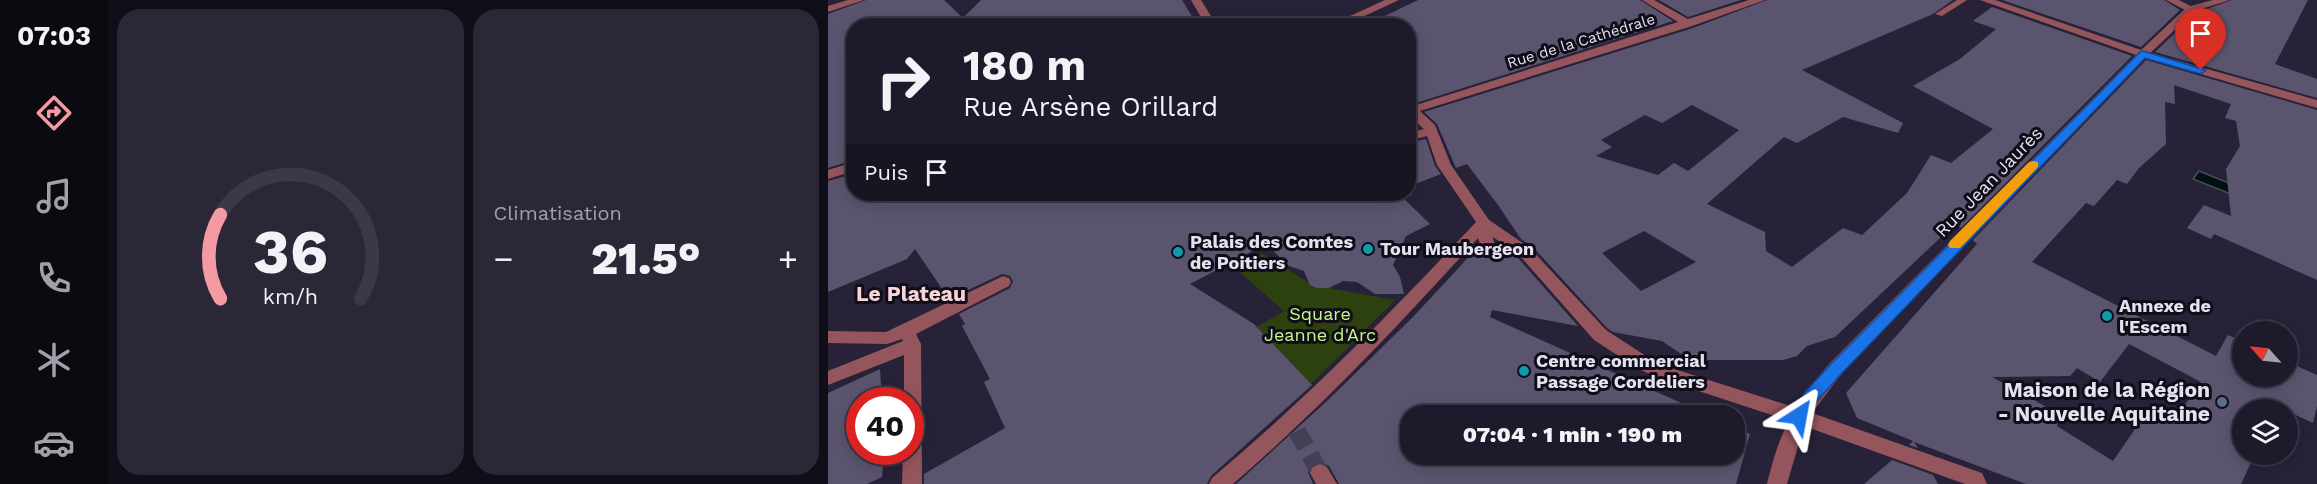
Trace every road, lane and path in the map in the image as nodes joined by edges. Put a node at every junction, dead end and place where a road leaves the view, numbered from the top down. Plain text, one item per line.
1 (859, 0) edge
2 (1196, 0) edge
3 (1394, 0) edge
4 (1647, 0) edge
5 (1760, 0) edge
6 (1964, 0) edge
7 (1985, 0) edge
8 (2171, 0) edge
9 (2225, 0) edge
10 (828, 9) edge
11 (2191, 9) junction
12 (1939, 14) dead end
13 (1207, 18) edge
14 (1352, 18) edge
15 (1688, 24) junction
16 (2143, 54) junction
17 (2317, 104) edge
18 (1416, 107) edge
19 (1416, 114) edge
20 (1431, 130) junction
21 (1416, 135) edge
22 (846, 169) edge
23 (828, 175) edge
24 (1484, 223) junction
25 (1487, 247) dead end
26 (1003, 282) dead end
27 (828, 337) edge
28 (909, 338) junction
29 (828, 378) edge
30 (1799, 416) junction
31 (1980, 482) edge
32 (912, 484) edge
33 (1219, 484) edge
34 (1777, 484) edge

1 - 10 street
2 - 13 street
3 - 14 street
4 - 15 street
5 - 15 street, Rue de la Cathédrale
6 - 12 lane
7 - 16 street
8 - 11 street
9 - 11 street, Rue Jean Jaurès
11 - 16 street, Rue Jean Jaurès
15 - 18 street, Rue de la Cathédrale
16 - 17 street
16 - 30 street, Rue Jean Jaurès
19 - 20 street
20 - 21 street
20 - 24 street
22 - 23 street
24 - 25 street
24 - 30 street
24 - 33 street
26 - 28 street
27 - 28 street
28 - 29 street
28 - 32 street
30 - 31 street
30 - 34 street, Rue Jean Jaurès

